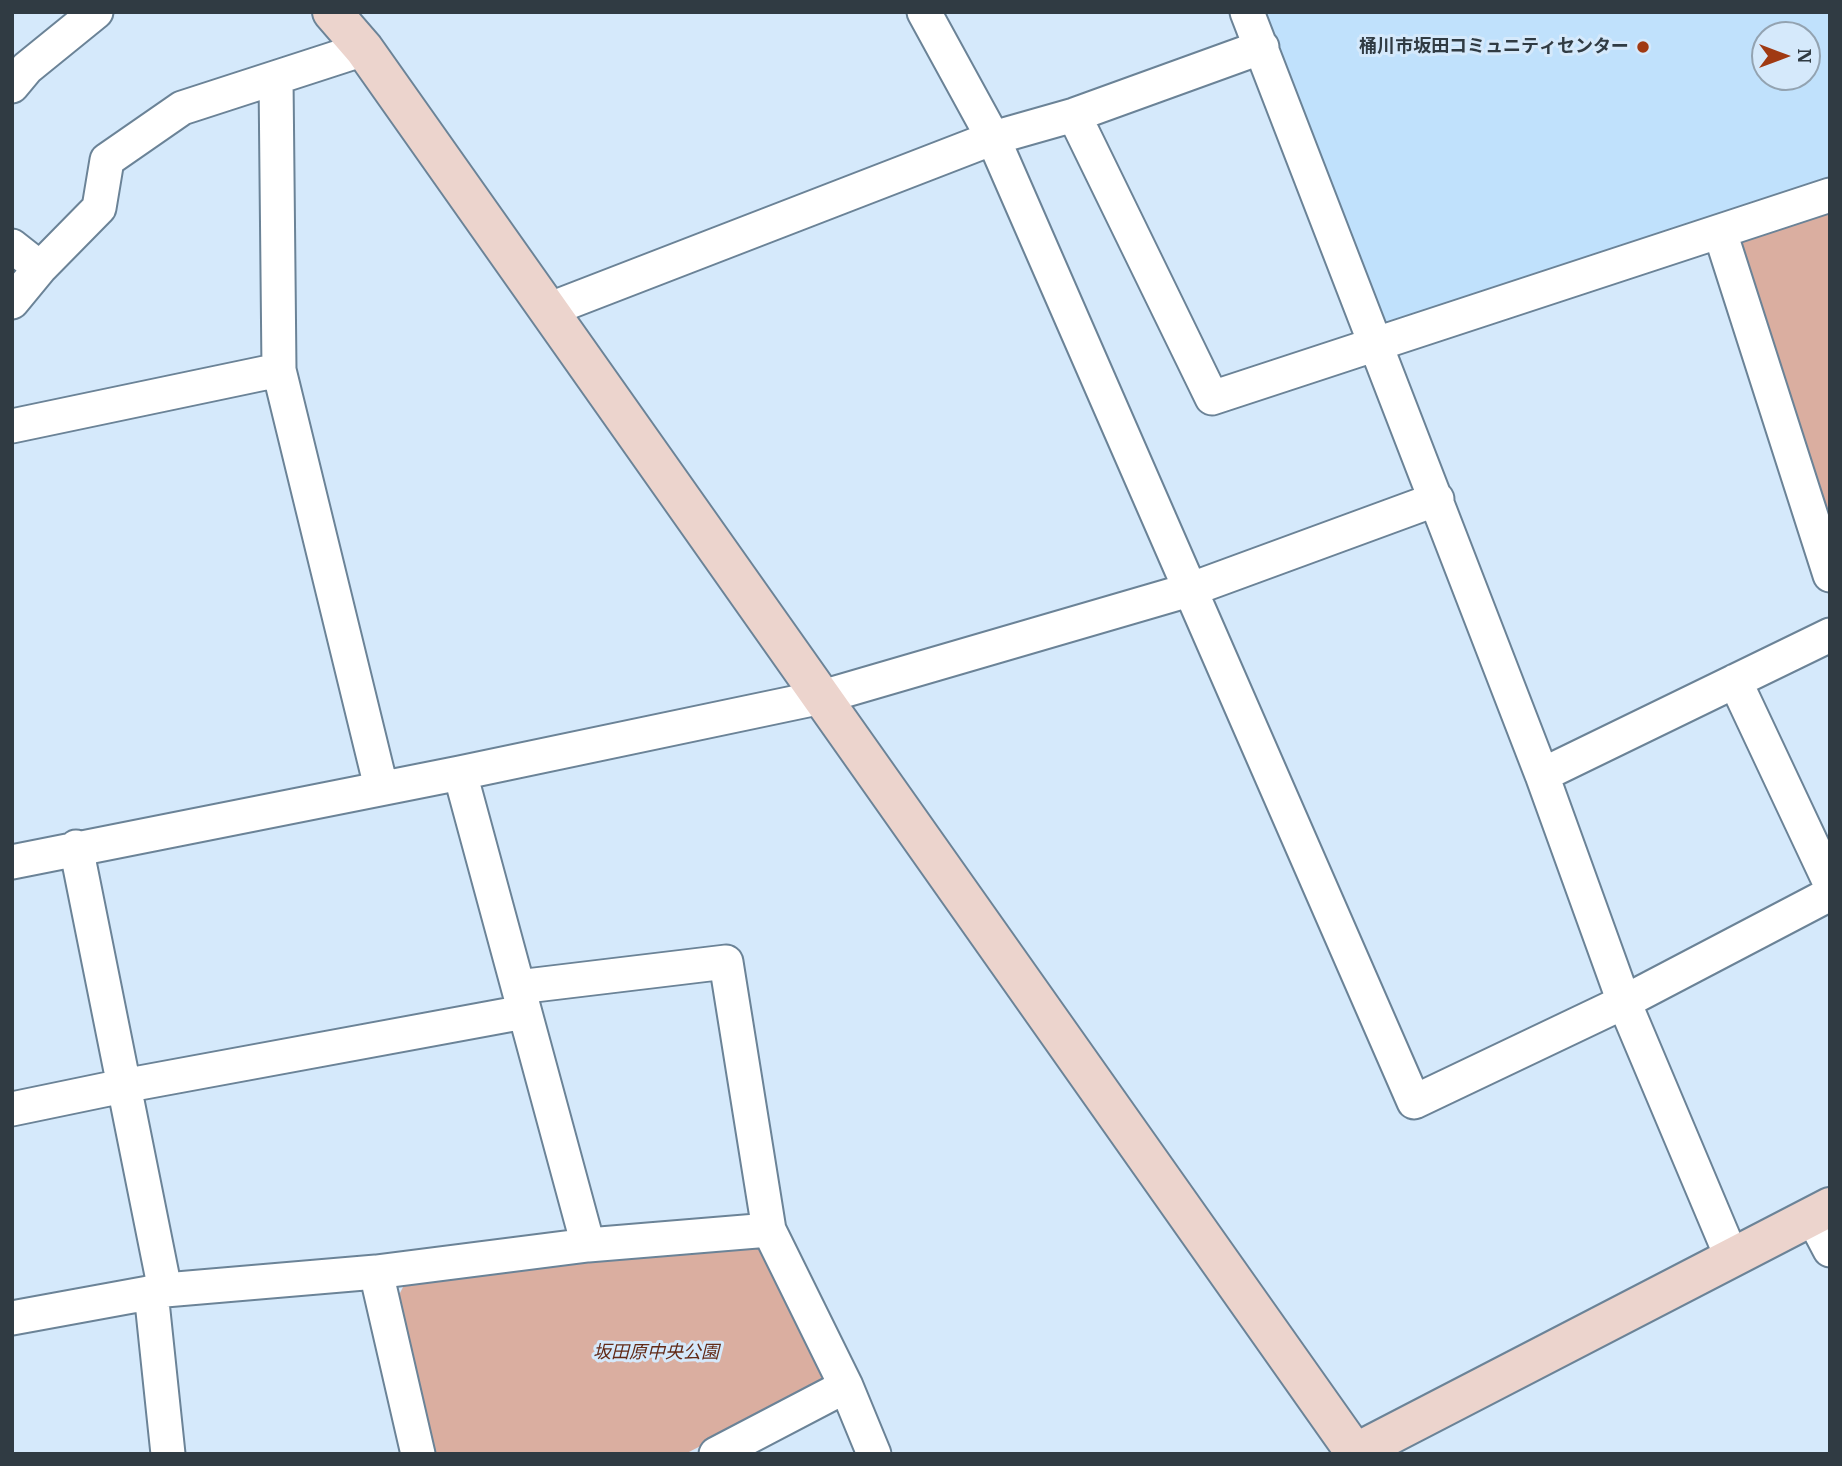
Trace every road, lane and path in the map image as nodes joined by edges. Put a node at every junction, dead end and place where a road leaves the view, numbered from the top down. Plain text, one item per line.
1 (96, 12) edge
2 (332, 12) edge
3 (924, 12) edge
4 (1247, 12) edge
5 (1262, 47) junction
6 (363, 49) junction
7 (276, 78) junction
8 (12, 86) edge
9 (1074, 115) junction
10 (993, 138) junction
11 (1830, 195) edge
12 (1720, 232) junction
13 (12, 246) edge
14 (40, 268) junction
15 (12, 302) edge
16 (548, 310) junction
17 (1375, 345) junction
18 (279, 370) junction
19 (12, 426) edge
20 (1437, 499) junction
21 (1830, 575) edge
22 (1189, 590) junction
23 (1828, 641) edge
24 (1735, 681) junction
25 (822, 697) junction
26 (460, 773) junction
27 (1542, 775) junction
28 (381, 788) junction
29 (76, 847) junction
30 (12, 862) edge
31 (1830, 883) edge
32 (1830, 894) edge
33 (521, 1000) junction
34 (1624, 1002) junction
35 (123, 1086) junction
36 (12, 1109) edge
37 (1821, 1212) edge
38 (769, 1230) junction
39 (588, 1245) junction
40 (1830, 1250) edge
41 (1732, 1258) junction
42 (376, 1272) junction
43 (158, 1291) junction
44 (12, 1318) edge
45 (846, 1386) junction
46 (1355, 1453) edge
47 (169, 1454) edge
48 (418, 1454) edge
49 (716, 1454) edge
50 (874, 1454) edge

1 - 8 street
2 - 6 street
3 - 10 street
4 - 5 street
5 - 9 street
5 - 17 street
6 - 7 street
6 - 16 street
7 - 14 street
7 - 18 street
9 - 10 street
9 - 17 street
10 - 16 street
10 - 22 street
11 - 12 street
12 - 17 street
12 - 21 street
13 - 14 street
14 - 15 street
16 - 25 street
17 - 20 street
18 - 19 street
18 - 28 street
20 - 22 street
20 - 27 street
22 - 25 street
22 - 34 street
23 - 24 street
24 - 27 street
24 - 31 street
25 - 26 street
25 - 46 street
26 - 28 street
26 - 33 street
27 - 34 street
28 - 29 street
29 - 30 street
29 - 35 street
32 - 34 street
33 - 35 street
33 - 38 street
33 - 39 street
34 - 41 street
35 - 36 street
35 - 43 street
37 - 40 street
37 - 41 street
38 - 39 street
38 - 45 street
39 - 42 street
41 - 46 street
42 - 43 street
42 - 48 street
43 - 44 street
43 - 47 street
45 - 49 street
45 - 50 street

